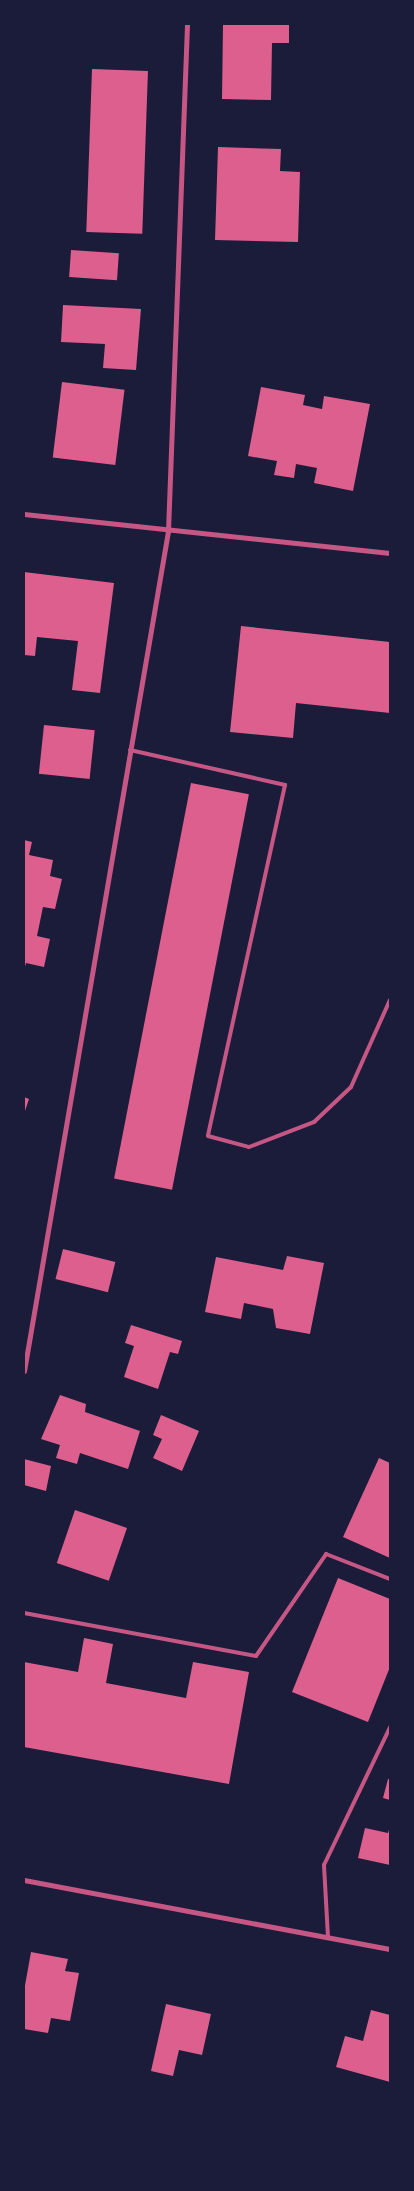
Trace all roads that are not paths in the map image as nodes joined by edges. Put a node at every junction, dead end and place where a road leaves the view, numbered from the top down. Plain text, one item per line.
1 (187, 24) edge
2 (24, 514) edge
3 (168, 531) junction
4 (390, 553) edge
5 (130, 750) junction
6 (390, 1000) edge
7 (24, 1371) edge
8 (390, 1579) edge
9 (24, 1613) edge
10 (390, 1727) edge
11 (24, 1880) edge
12 (328, 1937) junction
13 (390, 1948) edge

1 - 3 street
2 - 3 street
3 - 4 street
3 - 5 street
5 - 6 lane
5 - 7 street
8 - 9 lane
10 - 12 lane
11 - 12 street
12 - 13 street

